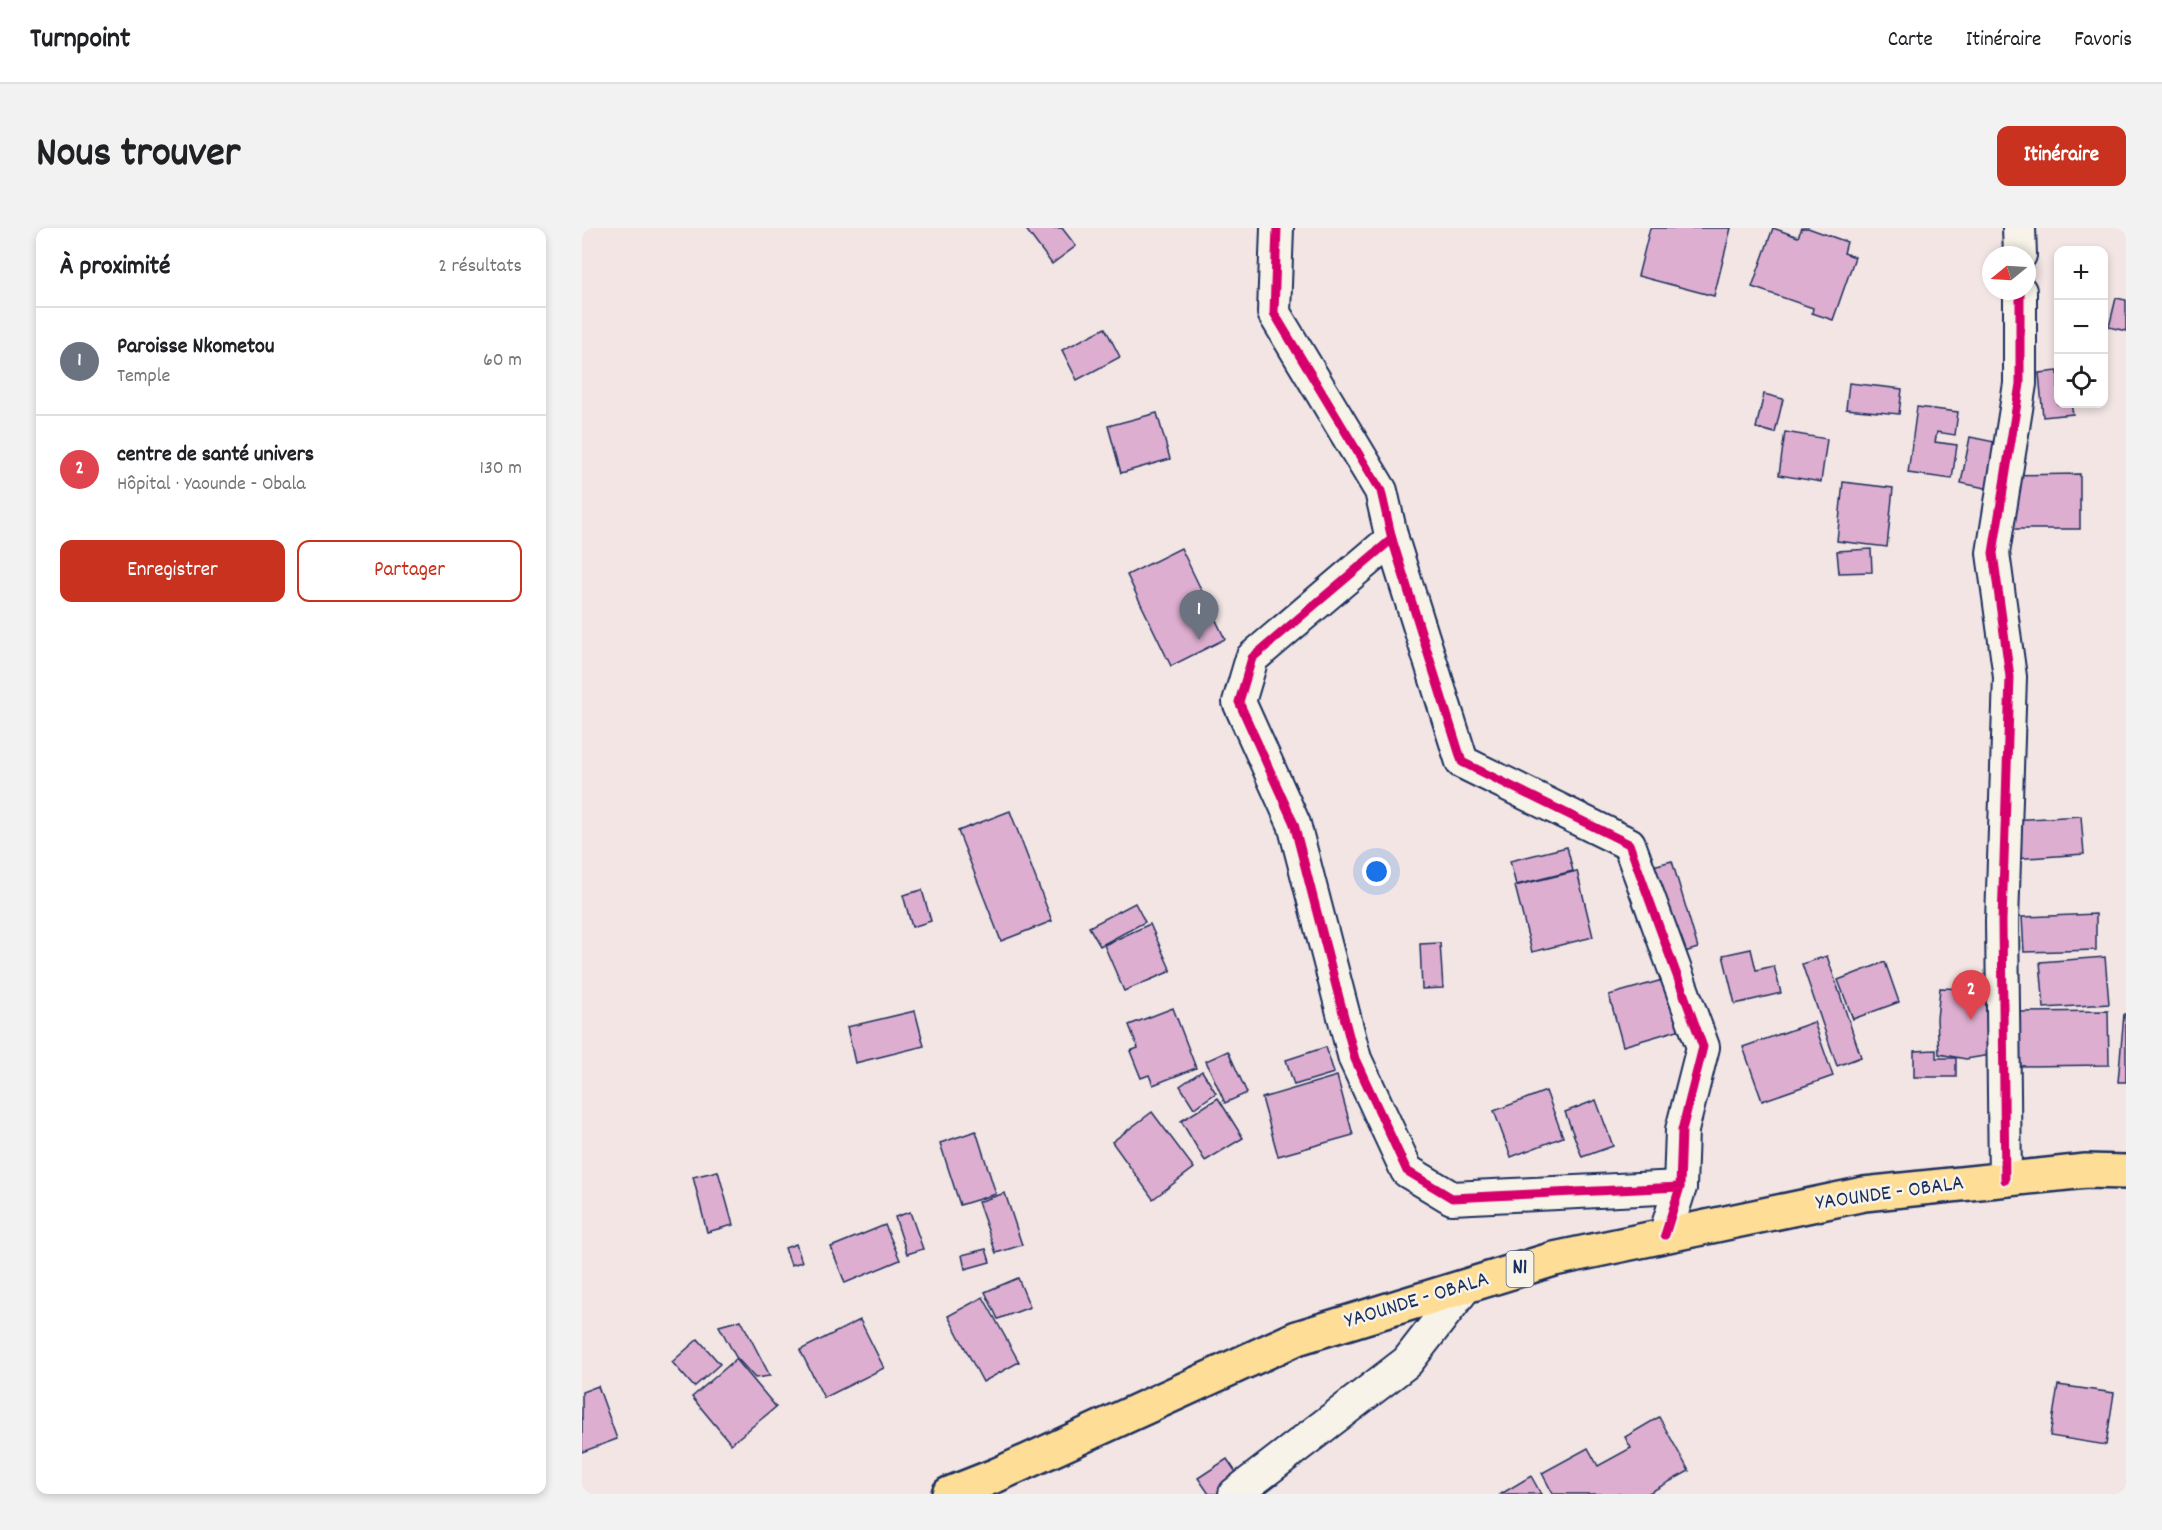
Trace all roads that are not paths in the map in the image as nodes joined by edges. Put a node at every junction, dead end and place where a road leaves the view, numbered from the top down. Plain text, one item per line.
1 (1277, 228) edge
2 (2019, 228) edge
3 (2020, 246) edge
4 (2020, 300) edge
5 (1392, 539) junction
6 (2126, 1172) edge
7 (2005, 1180) junction
8 (1680, 1187) junction
9 (1665, 1236) junction
10 (1466, 1286) junction
11 (949, 1494) edge
12 (1235, 1494) edge

1 - 5 street
2 - 3 street
4 - 7 street
5 - 8 street
5 - 8 street
6 - 7 highway, YAOUNDE - OBALA / N1
7 - 9 highway, YAOUNDE - OBALA / N1
8 - 9 street
9 - 10 highway, YAOUNDE - OBALA / N1
10 - 11 highway, YAOUNDE - OBALA / N1
10 - 12 street

